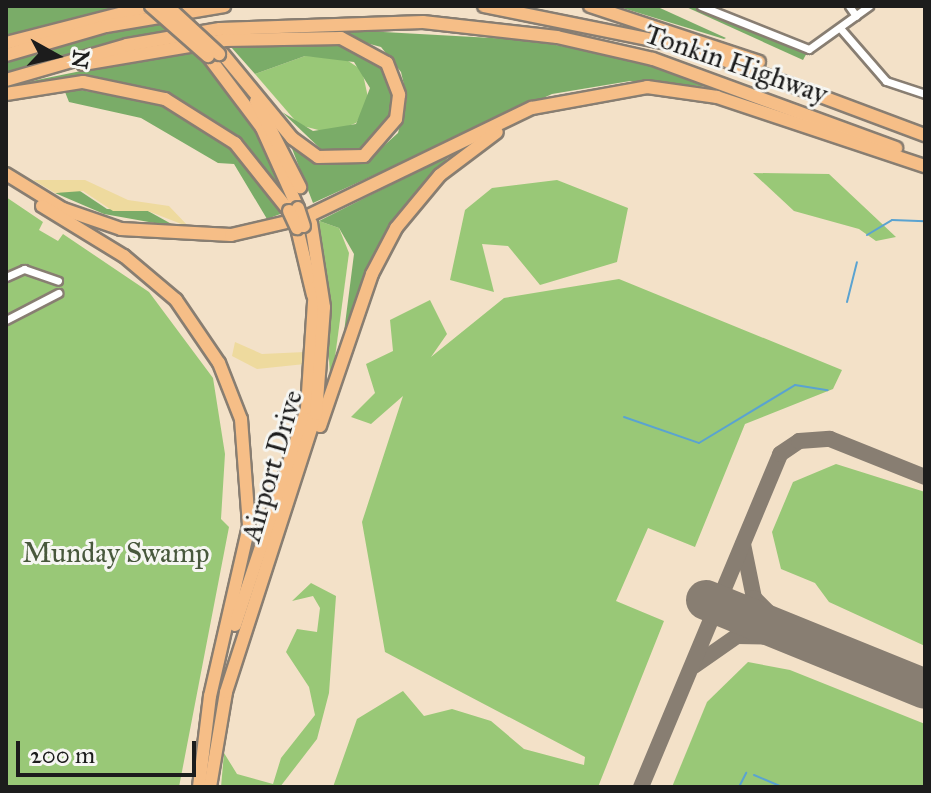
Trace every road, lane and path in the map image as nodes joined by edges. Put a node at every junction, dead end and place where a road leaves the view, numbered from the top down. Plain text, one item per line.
1 (150, 6) edge
2 (167, 6) edge
3 (224, 6) edge
4 (484, 6) edge
5 (527, 6) edge
6 (590, 6) edge
7 (701, 6) edge
8 (849, 6) edge
9 (869, 6) edge
10 (856, 16) junction
11 (840, 28) junction
12 (634, 32) junction
13 (6, 43) edge
14 (216, 54) junction
15 (6, 55) edge
16 (6, 82) edge
17 (812, 89) junction
18 (6, 94) edge
19 (925, 94) edge
20 (571, 95) junction
21 (925, 135) edge
22 (925, 159) edge
23 (925, 166) edge
24 (6, 174) edge
25 (6, 182) edge
26 (298, 208) junction
27 (304, 226) junction
28 (6, 277) edge
29 (58, 281) dead end
30 (58, 293) dead end
31 (6, 320) edge
32 (288, 507) junction
33 (202, 759) junction
34 (199, 787) edge
35 (210, 787) edge

1 - 13 highway
1 - 14 highway, bridge
2 - 14 highway, Airport Drive, bridge
3 - 15 highway
4 - 12 highway, Tonkin Highway
5 - 12 highway
6 - 17 highway
7 - 11 street
8 - 10 street
9 - 10 street
10 - 11 street
11 - 19 street
12 - 17 highway, Tonkin Highway
14 - 16 highway
14 - 26 highway, Airport Drive
16 - 22 highway, Tonkin Highway
17 - 21 highway, Tonkin Highway
18 - 26 highway
20 - 23 highway
20 - 24 highway
20 - 32 highway
25 - 33 highway
26 - 27 highway, Airport Drive
27 - 32 highway, Airport Drive
27 - 33 highway
28 - 29 street
30 - 31 street
32 - 35 highway, Airport Drive
33 - 34 highway

